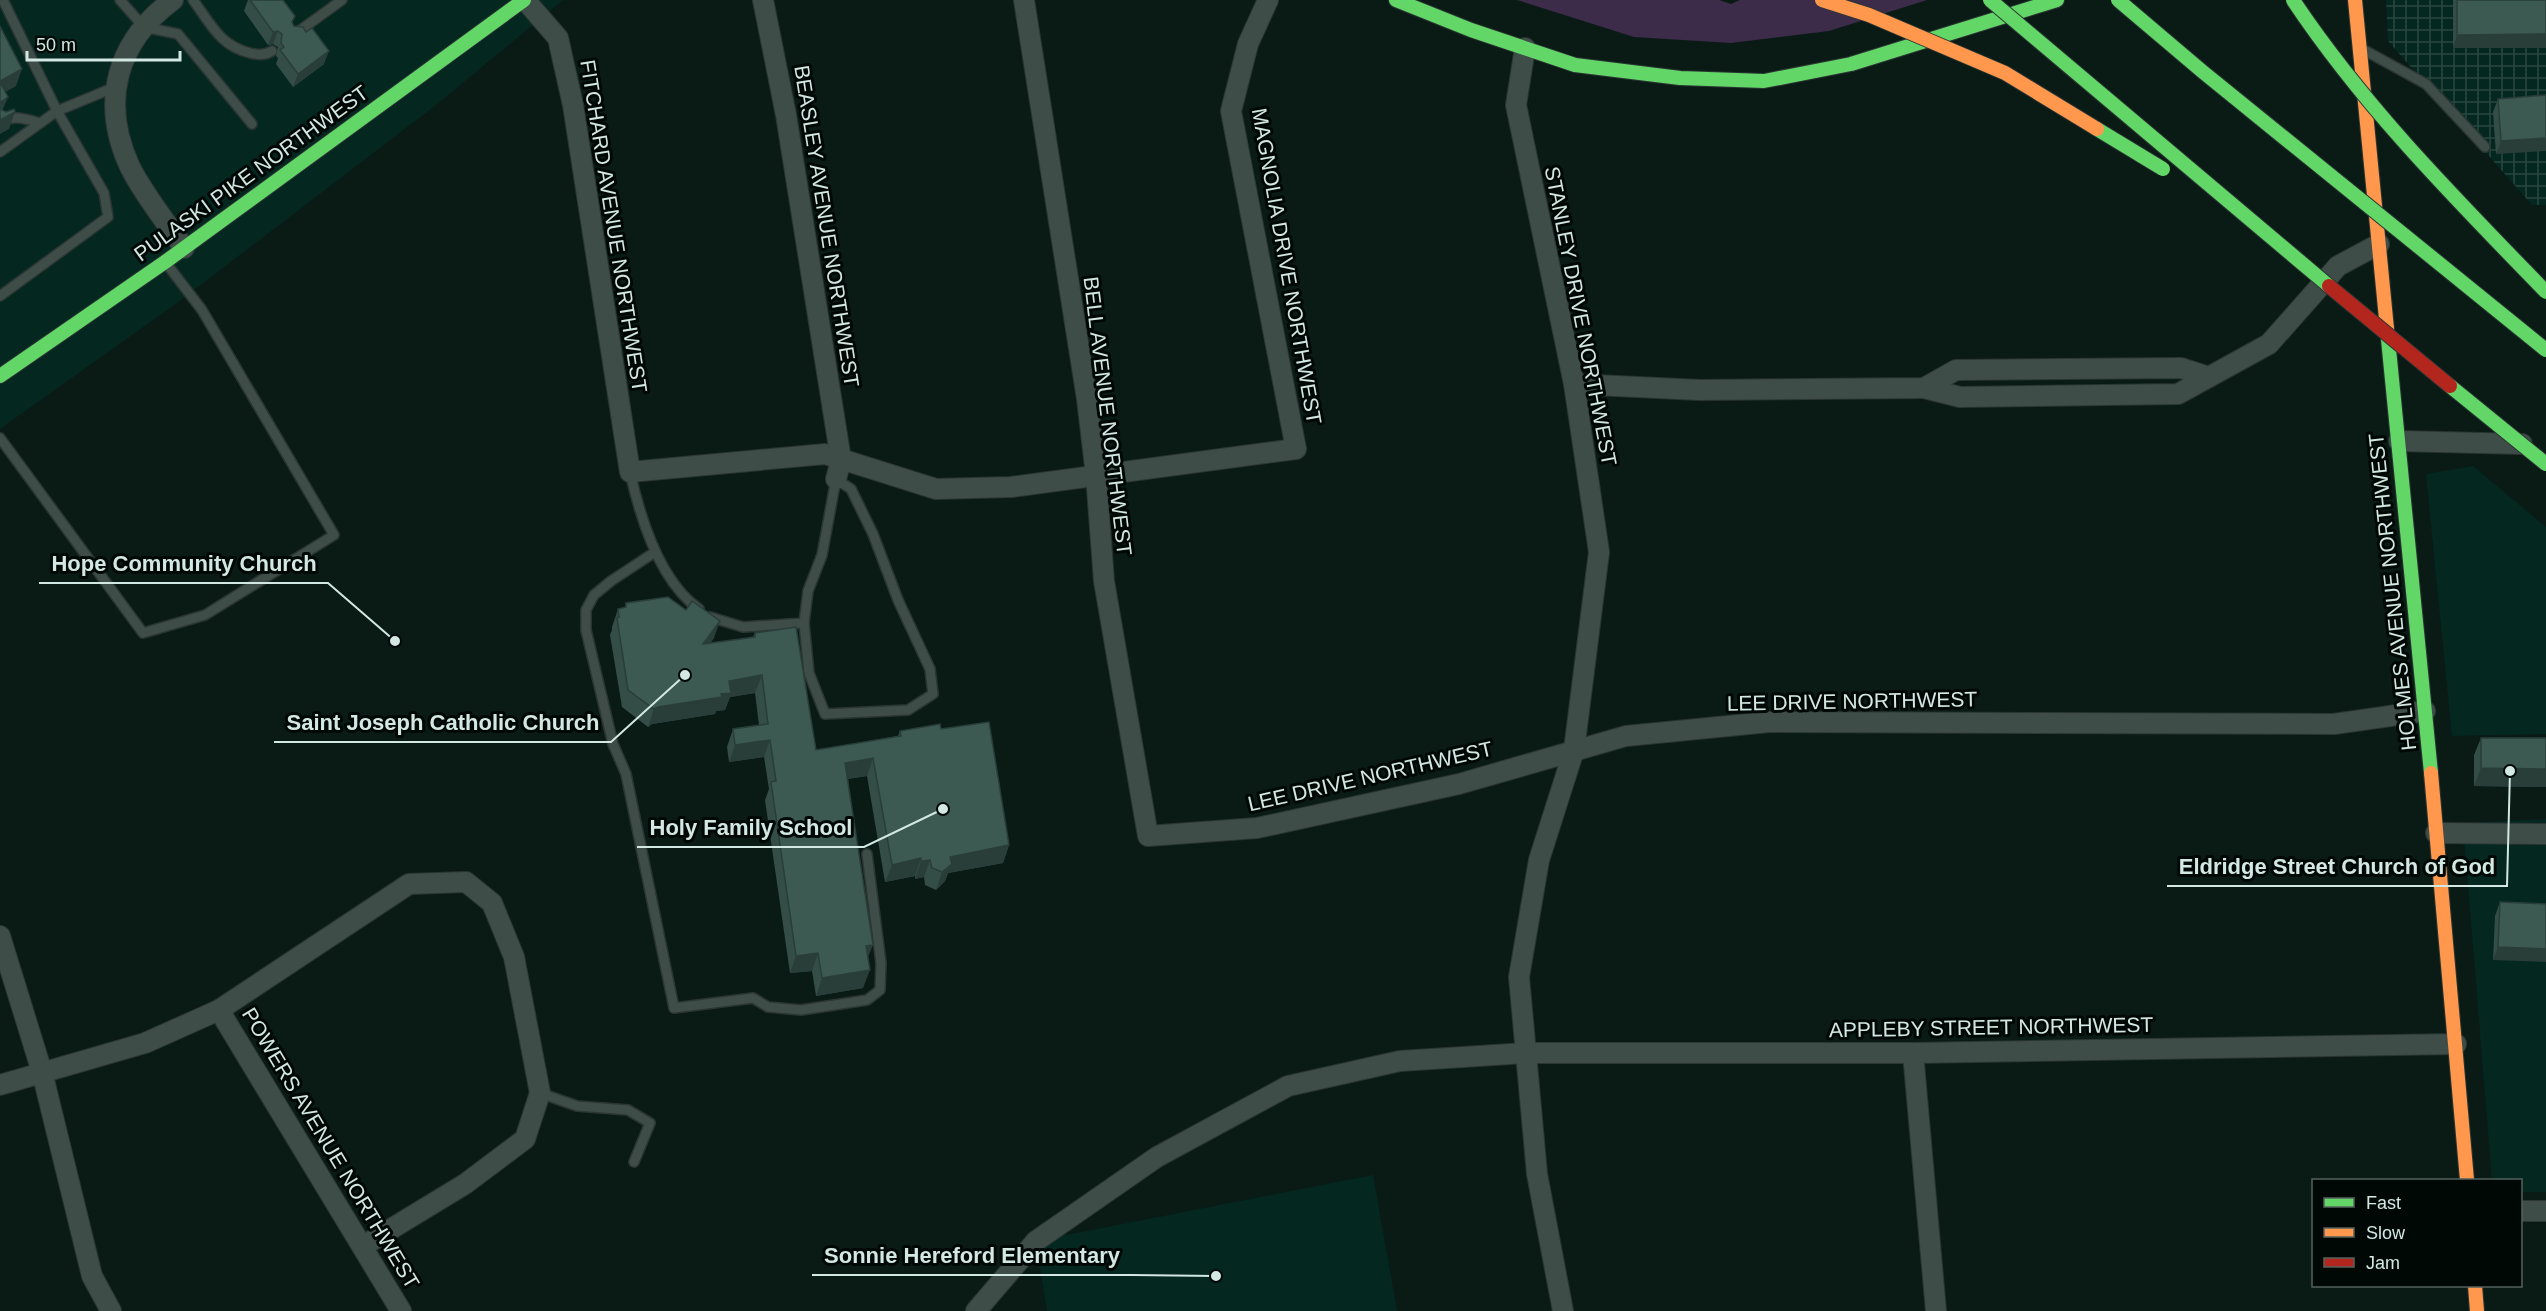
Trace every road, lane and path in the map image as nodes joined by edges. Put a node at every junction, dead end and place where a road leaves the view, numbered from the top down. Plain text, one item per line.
1 (3, 0) edge
2 (120, 0) edge
3 (173, 0) edge
4 (193, 0) edge
5 (342, 0) edge
6 (524, 0) edge
7 (763, 0) edge
8 (1024, 0) edge
9 (1268, 0) edge
10 (1396, 0) edge
11 (1822, 0) edge
12 (1990, 0) edge
13 (2057, 0) edge
14 (2118, 0) edge
15 (2293, 0) edge
16 (2355, 0) edge
17 (144, 27) junction
18 (294, 35) edge
19 (2360, 47) junction
20 (1525, 48) junction
21 (273, 51) dead end
22 (115, 87) junction
23 (57, 111) junction
24 (0, 123) edge
25 (40, 123) junction
26 (252, 124) dead end
27 (2485, 147) dead end
28 (0, 152) edge
29 (2172, 175) dead end
30 (2191, 188) dead end
31 (2379, 244) junction
32 (2280, 246) junction
33 (184, 248) junction
34 (165, 262) junction
35 (2546, 292) edge
36 (0, 296) edge
37 (2546, 350) edge
38 (0, 376) edge
39 (2209, 377) junction
40 (1574, 384) junction
41 (1924, 388) junction
42 (0, 438) edge
43 (2399, 441) junction
44 (2546, 445) edge
45 (841, 460) junction
46 (2546, 464) edge
47 (630, 472) junction
48 (1096, 475) junction
49 (836, 479) junction
50 (655, 552) junction
51 (804, 623) junction
52 (2425, 711) junction
53 (1574, 750) junction
54 (2436, 833) junction
55 (2546, 834) edge
56 (1148, 836) joint
57 (867, 854) dead end
58 (0, 936) edge
59 (219, 1010) junction
60 (2456, 1044) junction
61 (1527, 1053) junction
62 (1913, 1053) junction
63 (42, 1072) junction
64 (0, 1085) edge
65 (540, 1093) junction
66 (634, 1162) dead end
67 (2467, 1179) edge
68 (2522, 1211) edge
69 (2546, 1211) edge
70 (363, 1246) junction
71 (2475, 1287) edge
72 (111, 1311) edge
73 (401, 1311) edge
74 (976, 1311) edge
75 (1563, 1311) edge
76 (1936, 1311) edge
77 (2477, 1311) edge

1 - 23 lane
2 - 17 lane
3 - 17 street
4 - 21 lane
5 - 18 lane
6 - 33 main road, PULASKI PIKE NORTHWEST
6 - 47 street, FITCHARD AVENUE NORTHWEST
7 - 45 street, BEASLEY AVENUE NORTHWEST
8 - 48 street, BELL AVENUE NORTHWEST
9 - 48 street, MAGNOLIA DRIVE NORTHWEST
10 - 20 main road
11 - 29 main road, bridge
12 - 32 main road, bridge
13 - 20 main road
14 - 37 main road, bridge
15 - 35 main road, bridge
16 - 19 main road, HOLMES AVENUE NORTHWEST
17 - 22 street
17 - 26 lane
19 - 27 lane
19 - 31 main road, HOLMES AVENUE NORTHWEST
20 - 40 street, STANLEY DRIVE NORTHWEST
22 - 23 lane
22 - 33 street
23 - 25 lane
23 - 36 lane
24 - 25 lane
25 - 28 lane
30 - 32 main road, bridge
31 - 39 street
31 - 43 main road, HOLMES AVENUE NORTHWEST
32 - 46 main road, bridge
33 - 34 main road, PULASKI PIKE NORTHWEST
34 - 38 main road, PULASKI PIKE NORTHWEST
34 - 42 lane
39 - 41 street
39 - 41 street
40 - 41 street
40 - 53 street, STANLEY DRIVE NORTHWEST
43 - 44 street
43 - 52 main road, HOLMES AVENUE NORTHWEST
45 - 47 street, MAGNOLIA DRIVE NORTHWEST
45 - 48 street, MAGNOLIA DRIVE NORTHWEST
45 - 49 street
47 - 50 lane
48 - 56 street, BELL AVENUE NORTHWEST
49 - 51 lane
49 - 51 lane
50 - 51 lane
50 - 57 lane
52 - 53 street, LEE DRIVE NORTHWEST
52 - 54 main road, HOLMES AVENUE NORTHWEST
53 - 56 street, LEE DRIVE NORTHWEST
53 - 61 street, STANLEY DRIVE NORTHWEST
54 - 55 street
54 - 60 main road, HOLMES AVENUE NORTHWEST
58 - 63 street
59 - 63 street
59 - 65 street
59 - 70 street, POWERS AVENUE NORTHWEST
60 - 62 street, APPLEBY STREET NORTHWEST
60 - 67 main road, HOLMES AVENUE NORTHWEST
61 - 62 street, APPLEBY STREET NORTHWEST
61 - 74 street, APPLEBY STREET NORTHWEST
61 - 75 street, STANLEY DRIVE NORTHWEST
62 - 76 street
63 - 64 street
63 - 72 street
65 - 66 lane
65 - 70 street
68 - 69 street
70 - 73 street, POWERS AVENUE NORTHWEST
71 - 77 main road

